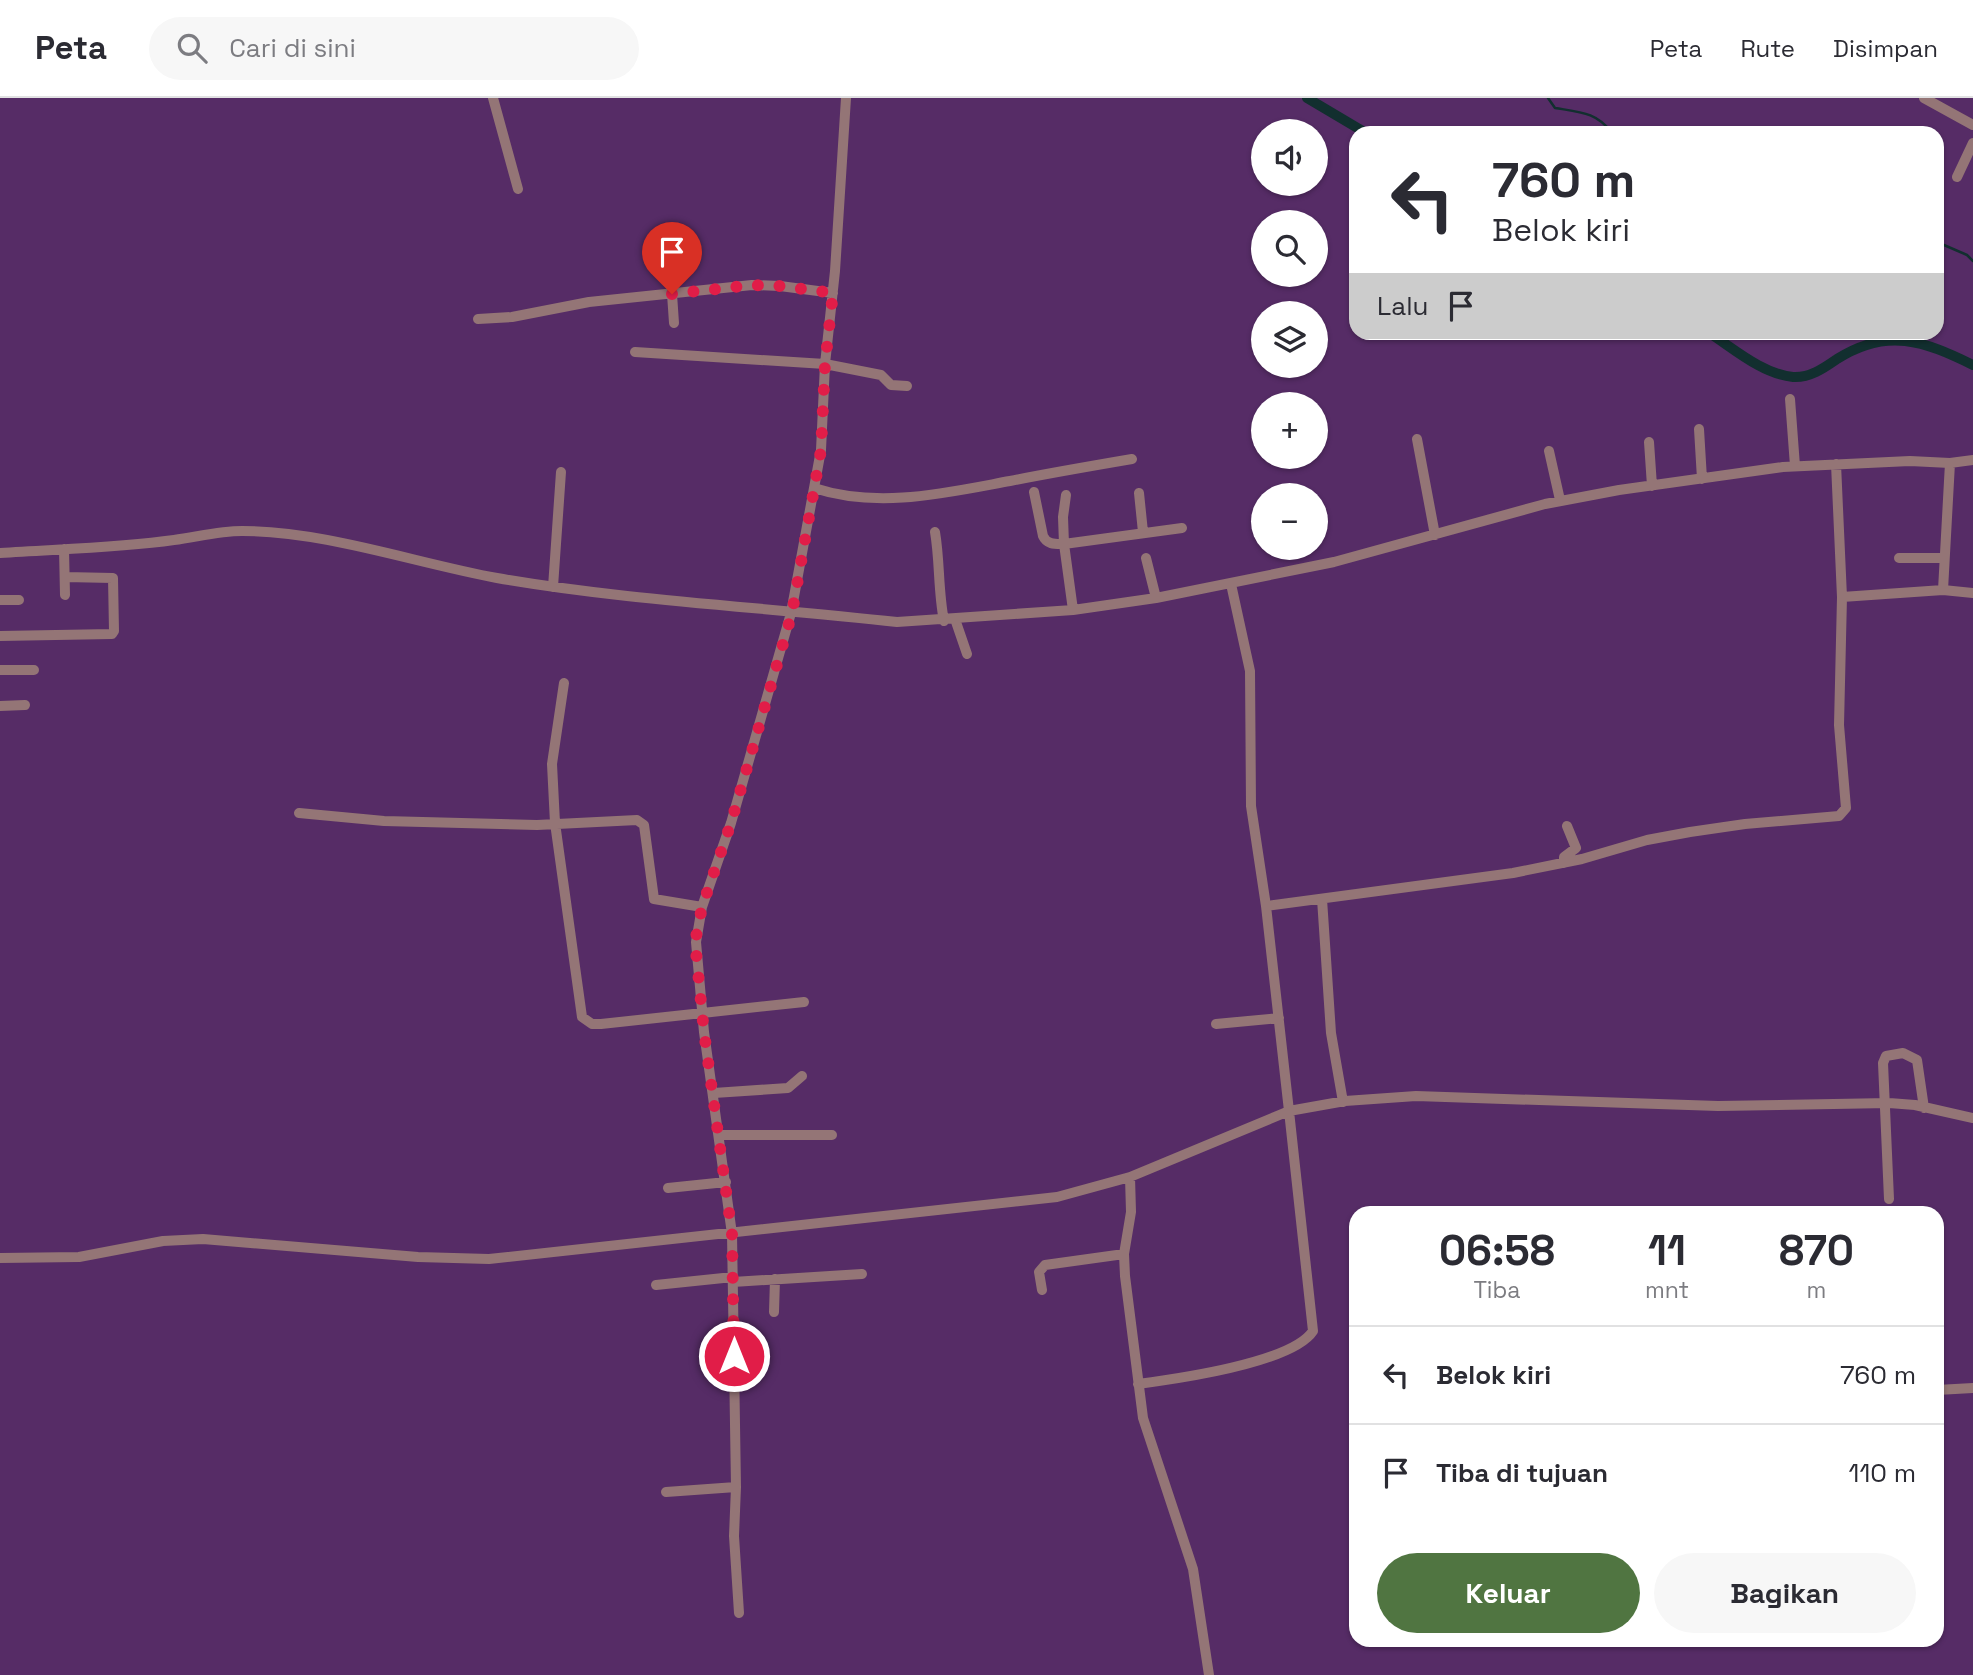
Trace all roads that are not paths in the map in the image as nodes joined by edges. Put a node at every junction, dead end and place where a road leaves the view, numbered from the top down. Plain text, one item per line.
1 (493, 98) edge
2 (846, 98) edge
3 (1924, 98) edge
4 (1973, 125) edge
5 (1973, 144) edge
6 (1957, 177) dead end
7 (518, 189) dead end
8 (833, 293) junction
9 (672, 294) junction
10 (478, 319) dead end
11 (674, 323) dead end
12 (635, 352) dead end
13 (825, 364) junction
14 (907, 386) dead end
15 (1790, 399) dead end
16 (1699, 429) dead end
17 (1417, 439) dead end
18 (1649, 442) dead end
19 (1549, 451) dead end
20 (1132, 459) dead end
21 (1973, 460) edge
22 (1950, 463) junction
23 (1836, 464) junction
24 (1795, 466) junction
25 (561, 472) dead end
26 (1702, 479) junction
27 (1652, 486) junction
28 (814, 488) junction
29 (1034, 492) dead end
30 (1139, 493) dead end
31 (1066, 495) dead end
32 (1560, 500) junction
33 (1182, 528) dead end
34 (935, 532) dead end
35 (1143, 532) junction
36 (1435, 535) junction
37 (1065, 544) junction
38 (64, 549) junction
39 (0, 554) edge
40 (1146, 558) dead end
41 (1899, 558) dead end
42 (1944, 558) junction
43 (65, 577) junction
44 (1231, 584) junction
45 (553, 587) junction
46 (1943, 590) junction
47 (1973, 593) edge
48 (65, 595) dead end
49 (1842, 597) junction
50 (1156, 598) junction
51 (0, 600) edge
52 (19, 600) dead end
53 (1073, 610) junction
54 (792, 613) junction
55 (950, 620) junction
56 (0, 636) edge
57 (967, 654) dead end
58 (0, 670) edge
59 (34, 670) dead end
60 (564, 683) dead end
61 (25, 705) dead end
62 (0, 706) edge
63 (299, 813) dead end
64 (555, 823) junction
65 (1567, 826) dead end
66 (1564, 863) junction
67 (1322, 898) junction
68 (1266, 906) junction
69 (702, 907) junction
70 (804, 1002) dead end
71 (702, 1013) junction
72 (1279, 1018) junction
73 (1216, 1024) dead end
74 (802, 1076) dead end
75 (714, 1093) junction
76 (1343, 1102) junction
77 (1885, 1103) junction
78 (1924, 1108) junction
79 (1289, 1111) junction
80 (1973, 1118) edge
81 (719, 1135) junction
82 (832, 1135) dead end
83 (1130, 1177) junction
84 (726, 1182) junction
85 (668, 1188) dead end
86 (1889, 1199) dead end
87 (732, 1234) junction
88 (1124, 1254) junction
89 (0, 1258) edge
90 (862, 1274) dead end
91 (733, 1279) junction
92 (775, 1279) junction
93 (656, 1285) dead end
94 (1042, 1290) dead end
95 (774, 1312) dead end
96 (1138, 1384) junction
97 (1973, 1388) edge
98 (1944, 1390) edge
99 (736, 1487) junction
100 (666, 1492) dead end
101 (739, 1613) dead end
102 (1209, 1675) edge

1 - 7 street
2 - 8 street
3 - 4 street
5 - 6 street
8 - 9 street
8 - 13 street
9 - 10 street
9 - 11 street
12 - 13 street
13 - 14 street
13 - 28 street
15 - 24 street
16 - 26 street
17 - 36 street
18 - 27 street
19 - 32 street
20 - 28 street
21 - 22 street
22 - 23 street
22 - 42 street
23 - 24 street
23 - 49 street
24 - 26 street
25 - 45 street
26 - 27 street
27 - 32 street
28 - 54 street
29 - 37 street
30 - 35 street
31 - 37 street
32 - 36 street
33 - 35 street
34 - 55 street
35 - 37 street
36 - 44 street
37 - 53 street
38 - 39 street
38 - 43 street
38 - 45 street
40 - 50 street
41 - 42 street
42 - 46 street
43 - 48 street
43 - 56 street
44 - 50 street
44 - 68 street
45 - 54 street
46 - 47 street
46 - 49 street
49 - 66 street
50 - 53 street
51 - 52 street
53 - 55 street
54 - 55 street
54 - 69 street
55 - 57 street
58 - 59 street
60 - 64 street
61 - 62 street
63 - 64 street
64 - 69 street
64 - 71 street
65 - 66 street
66 - 67 street
67 - 68 street
67 - 76 street
68 - 72 street
69 - 71 street
70 - 71 street
71 - 75 street
72 - 73 street
72 - 79 street
74 - 75 street
75 - 81 street
76 - 77 street
76 - 79 street
77 - 78 street
77 - 78 street
77 - 86 street
78 - 80 street
79 - 83 street
79 - 96 street
81 - 82 street
81 - 84 street
83 - 87 street
83 - 88 street
84 - 85 street
84 - 87 street
87 - 89 street
87 - 91 street
88 - 94 street
88 - 96 street
90 - 92 street
91 - 92 street
91 - 93 street
91 - 99 street
92 - 95 street
96 - 102 street
97 - 98 street
99 - 100 street
99 - 101 street

